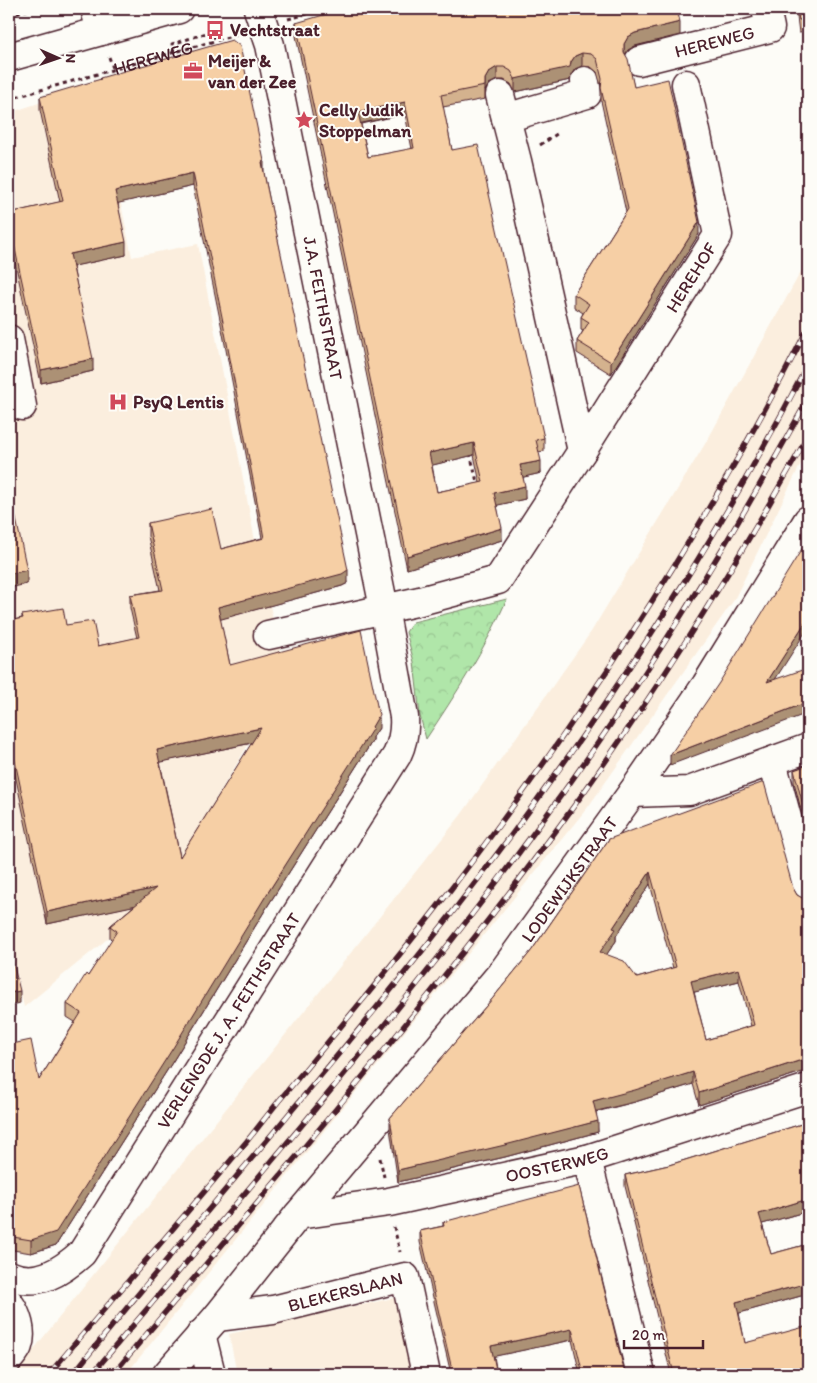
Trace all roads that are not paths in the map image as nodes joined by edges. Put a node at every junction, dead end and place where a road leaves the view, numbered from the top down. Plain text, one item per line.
1 (179, 9) edge
2 (766, 9) edge
3 (261, 17) edge
4 (98, 20) edge
5 (9, 58) edge
6 (639, 61) dead end
7 (585, 81) dead end
8 (686, 84) dead end
9 (9, 339) edge
10 (22, 406) dead end
11 (582, 451) junction
12 (808, 520) edge
13 (384, 608) junction
14 (268, 635) dead end
15 (404, 717) joint
16 (808, 748) edge
17 (772, 762) junction
18 (632, 793) junction
19 (808, 896) edge
20 (808, 1088) edge
21 (587, 1159) junction
22 (298, 1216) junction
23 (10, 1275) edge
24 (9, 1303) edge
25 (209, 1325) junction
26 (9, 1359) edge
27 (167, 1374) edge
28 (211, 1374) edge
29 (426, 1374) edge
30 (641, 1374) edge

1 - 4 street
2 - 6 street, HEREWEG
3 - 13 street, J.A. FEITHSTRAAT
4 - 5 street
7 - 11 street
8 - 11 street, HEREHOF
9 - 10 street
11 - 13 street, HEREHOF
12 - 18 street, LODEWIJKSTRAAT
13 - 14 street
13 - 15 street, J.A. FEITHSTRAAT
15 - 23 street, VERLENGDE J. A. FEITHSTRAAT
16 - 17 street
17 - 18 street
17 - 19 street
18 - 22 street, LODEWIJKSTRAAT
20 - 21 street, OOSTERWEG
21 - 22 street, OOSTERWEG
21 - 30 street
22 - 25 street, LODEWIJKSTRAAT
24 - 26 street
25 - 27 street, LODEWIJKSTRAAT
25 - 28 street
25 - 29 street, BLEKERSLAAN

